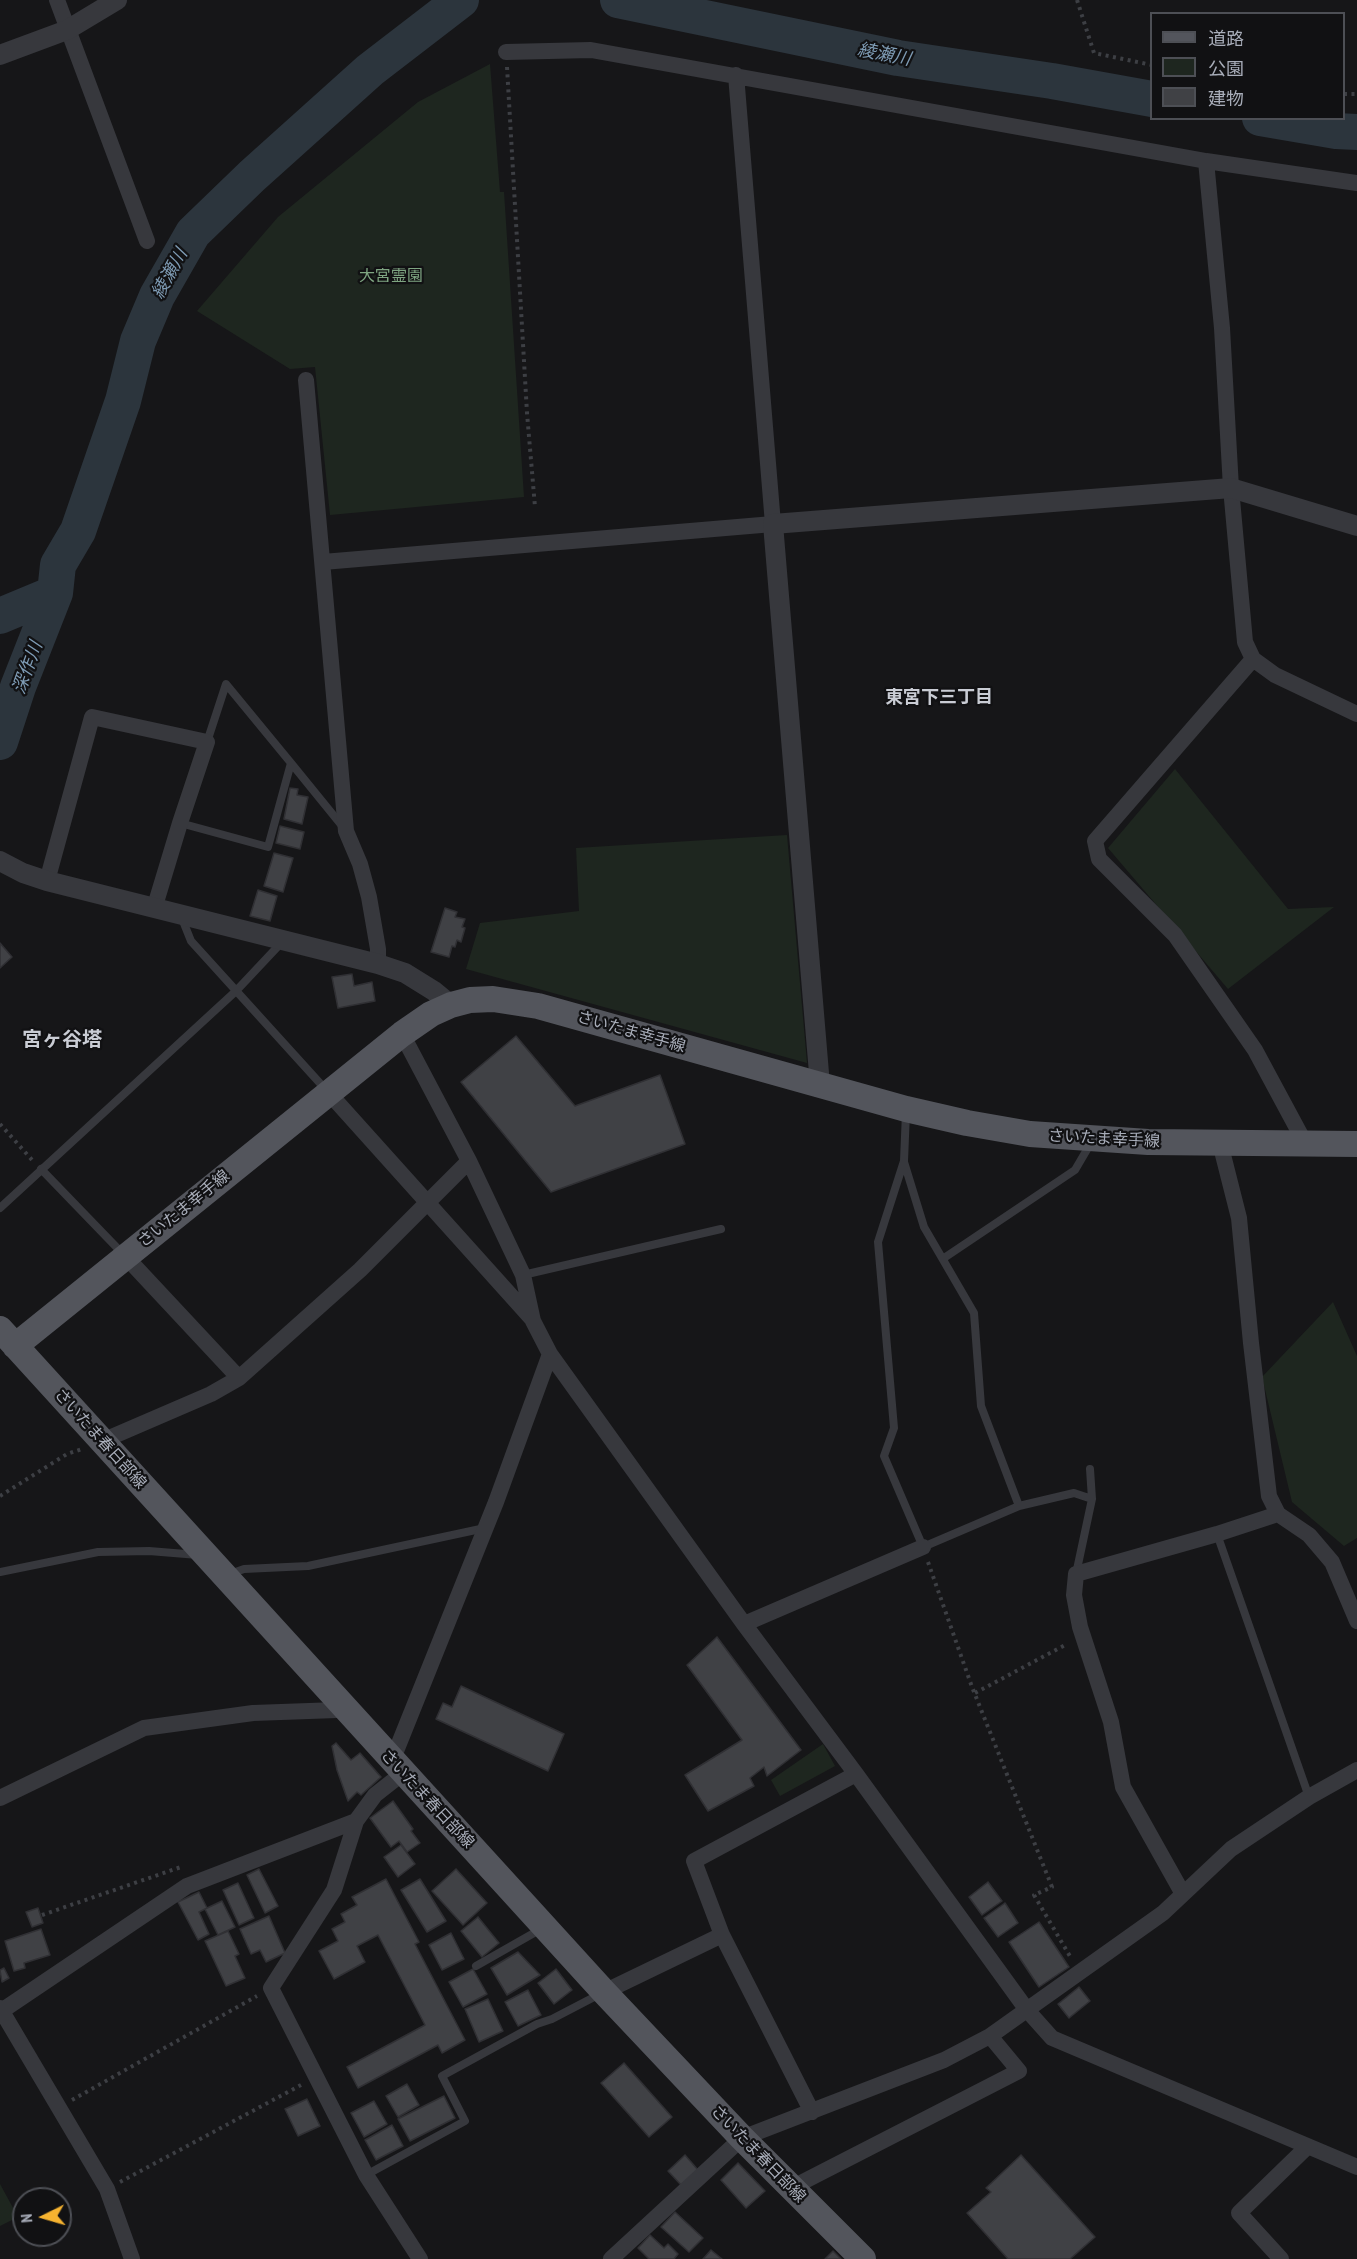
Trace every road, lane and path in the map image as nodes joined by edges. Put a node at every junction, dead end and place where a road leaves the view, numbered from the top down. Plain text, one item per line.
1 (57, 0) edge
2 (117, 0) edge
3 (1077, 0) edge
4 (67, 30) junction
5 (506, 52) joint
6 (0, 55) edge
7 (1150, 64) edge
8 (736, 75) junction
9 (1206, 161) junction
10 (1357, 183) edge
11 (147, 241) dead end
12 (306, 380) dead end
13 (1231, 488) junction
14 (536, 507) dead end
15 (774, 524) junction
16 (1357, 526) edge
17 (323, 562) junction
18 (1253, 659) junction
19 (1357, 714) edge
20 (207, 742) junction
21 (291, 764) junction
22 (180, 823) junction
23 (346, 831) junction
24 (0, 861) edge
25 (47, 881) junction
26 (154, 909) junction
27 (181, 915) junction
28 (283, 941) junction
29 (378, 964) junction
30 (236, 991) junction
31 (451, 1005) junction
32 (402, 1034) junction
33 (820, 1085) junction
34 (328, 1092) junction
35 (906, 1109) junction
36 (0, 1124) edge
37 (1093, 1139) junction
38 (1220, 1143) junction
39 (1305, 1143) junction
40 (1357, 1144) edge
41 (468, 1161) junction
42 (904, 1161) junction
43 (41, 1169) junction
44 (427, 1201) junction
45 (0, 1208) edge
46 (721, 1229) dead end
47 (126, 1257) junction
48 (944, 1258) junction
49 (523, 1275) junction
50 (533, 1321) junction
51 (8, 1338) edge
52 (550, 1354) junction
53 (239, 1378) junction
54 (102, 1441) junction
55 (1090, 1469) dead end
56 (0, 1496) edge
57 (1092, 1499) junction
58 (1019, 1506) junction
59 (1278, 1514) junction
60 (486, 1528) junction
61 (1217, 1534) junction
62 (923, 1547) junction
63 (204, 1555) junction
64 (0, 1572) edge
65 (1076, 1574) junction
66 (224, 1577) junction
67 (1357, 1621) edge
68 (744, 1624) junction
69 (1083, 1636) junction
70 (975, 1693) junction
71 (342, 1705) junction
72 (398, 1767) junction
73 (1357, 1770) edge
74 (856, 1774) junction
75 (1309, 1797) junction
76 (0, 1798) edge
77 (356, 1821) junction
78 (1183, 1894) junction
79 (544, 1927) junction
80 (722, 1935) junction
81 (476, 1966) dead end
82 (1080, 1973) junction
83 (271, 1988) junction
84 (604, 1992) junction
85 (1027, 2010) junction
86 (1, 2011) edge
87 (990, 2036) junction
88 (315, 2078) junction
89 (59, 2107) junction
90 (812, 2112) junction
91 (742, 2138) junction
92 (1308, 2146) junction
93 (1357, 2167) edge
94 (366, 2175) junction
95 (791, 2188) junction
96 (107, 2189) junction
97 (132, 2259) edge
98 (420, 2259) edge
99 (611, 2259) edge
100 (863, 2259) edge
101 (1281, 2259) edge

1 - 4 street
2 - 4 street
3 - 7 path
4 - 6 street
4 - 11 street
5 - 8 street
5 - 14 path
8 - 9 street
8 - 15 street
9 - 10 street
9 - 13 street
12 - 17 street
13 - 15 street
13 - 16 street
13 - 18 street
15 - 17 street
15 - 33 street
17 - 23 street
18 - 19 street
18 - 39 street
20 - 21 lane
20 - 22 street
20 - 25 street
21 - 22 lane
21 - 23 lane
22 - 26 street
23 - 29 street
24 - 25 street
25 - 26 street
26 - 27 street
27 - 28 street
27 - 30 lane
28 - 29 street
28 - 30 lane
29 - 31 street
30 - 34 lane
30 - 43 lane
31 - 32 main road, さいたま幸手線
31 - 33 main road, さいたま幸手線
32 - 34 main road, さいたま幸手線
32 - 41 street
33 - 35 main road, さいたま幸手線
34 - 44 street
34 - 47 main road, さいたま幸手線
35 - 37 main road, さいたま幸手線
35 - 42 lane
36 - 43 path
37 - 38 main road, さいたま幸手線
37 - 48 lane
38 - 39 main road, さいたま幸手線
38 - 59 street
39 - 40 main road, さいたま幸手線
41 - 44 street
41 - 49 street
42 - 48 lane
42 - 62 lane
43 - 45 lane
43 - 47 lane
44 - 50 street
44 - 53 street
46 - 49 lane
47 - 51 main road, さいたま幸手線
47 - 53 street
48 - 58 lane
49 - 50 street
50 - 52 street
51 - 54 main road, さいたま春日部線
52 - 60 street
52 - 68 street
53 - 54 street
54 - 56 path
54 - 63 main road, さいたま春日部線
55 - 57 lane
57 - 58 lane
57 - 65 lane
58 - 62 lane
59 - 61 street
59 - 67 street
60 - 66 lane
60 - 72 street
61 - 65 street
61 - 75 lane
62 - 68 street
62 - 70 path
63 - 64 lane
63 - 66 main road, さいたま春日部線
65 - 69 street
66 - 71 main road, さいたま春日部線
68 - 74 street
69 - 70 path
69 - 78 street
70 - 82 path
71 - 72 main road, さいたま春日部線
71 - 76 street
72 - 77 street
72 - 79 main road, さいたま春日部線
73 - 75 street
74 - 80 street
74 - 85 street
75 - 78 street
77 - 83 street
77 - 86 street
78 - 82 street
79 - 81 lane
79 - 84 main road, さいたま春日部線
80 - 84 street
80 - 90 street
82 - 85 street
83 - 88 street
83 - 89 path
84 - 91 main road, さいたま春日部線
84 - 94 lane
85 - 87 street
85 - 92 street
86 - 89 street
87 - 90 street
87 - 95 street
88 - 94 street
88 - 96 path
89 - 96 street
90 - 91 street
91 - 95 main road, さいたま春日部線
91 - 99 street
92 - 93 street
92 - 101 street
94 - 98 street
95 - 100 main road, さいたま春日部線
96 - 97 street

